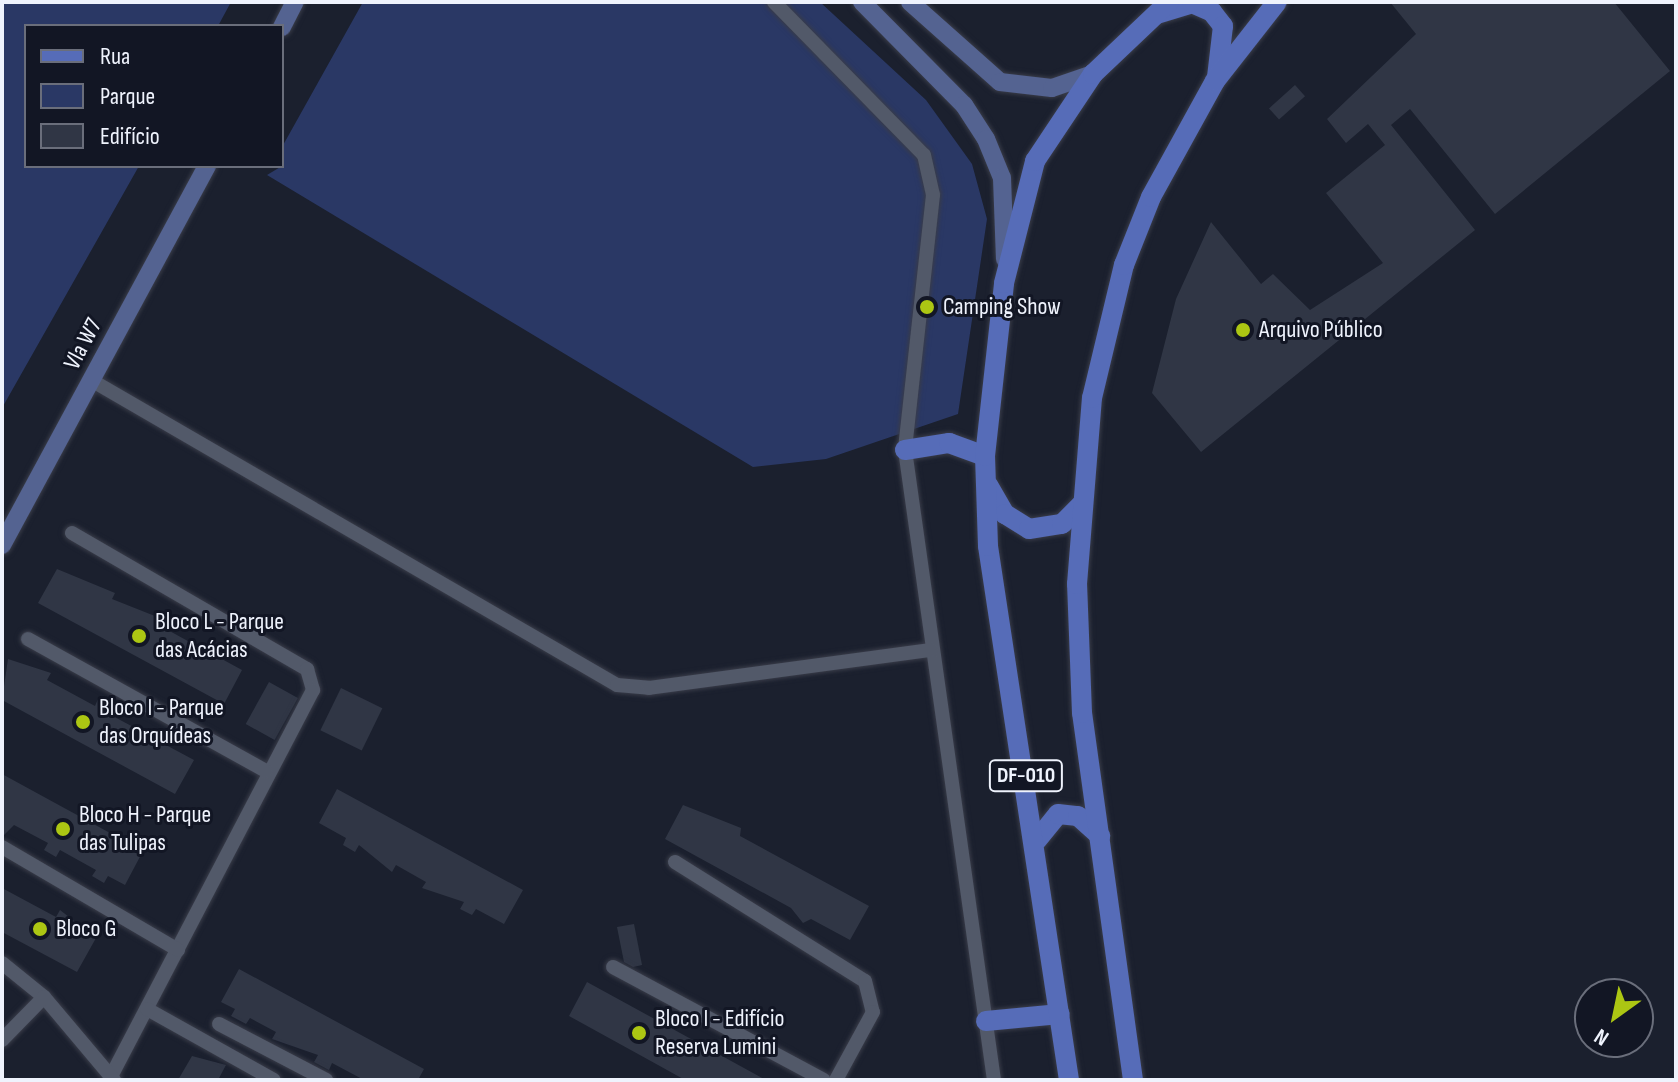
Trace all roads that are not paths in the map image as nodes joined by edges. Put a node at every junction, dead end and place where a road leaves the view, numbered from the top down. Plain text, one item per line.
1 (295, 2) edge
2 (774, 2) edge
3 (862, 2) edge
4 (910, 2) edge
5 (1277, 2) edge
6 (1162, 8) edge
7 (284, 24) edge
8 (1093, 74) junction
9 (1215, 81) junction
10 (206, 168) edge
11 (1004, 283) junction
12 (91, 380) junction
13 (905, 450) junction
14 (985, 465) junction
15 (1081, 505) junction
16 (72, 533) dead end
17 (2, 545) edge
18 (28, 639) dead end
19 (931, 650) junction
20 (266, 771) junction
21 (1100, 836) junction
22 (1037, 840) junction
23 (2, 847) edge
24 (675, 862) dead end
25 (178, 950) junction
26 (2, 963) edge
27 (613, 967) dead end
28 (44, 997) junction
29 (147, 1009) junction
30 (1060, 1014) junction
31 (986, 1021) junction
32 (219, 1024) dead end
33 (2, 1040) edge
34 (112, 1079) edge
35 (274, 1080) edge
36 (326, 1080) edge
37 (824, 1080) edge
38 (836, 1080) edge
39 (994, 1080) edge
40 (1069, 1080) edge
41 (1133, 1080) edge

1 - 7 main road
2 - 13 street
3 - 11 main road
4 - 8 main road
5 - 9 main road, DF-010
6 - 8 main road, DF-010
6 - 9 main road
8 - 11 main road, DF-010
9 - 15 main road, DF-010
10 - 12 main road, Vla W7
11 - 14 main road, DF-010
12 - 17 main road, Vla W7
12 - 19 street
13 - 14 main road
13 - 19 street
14 - 15 main road
14 - 22 main road, DF-010
15 - 21 main road, DF-010
16 - 20 street
18 - 20 street
19 - 31 street
20 - 25 street
21 - 22 main road
21 - 41 main road, DF-010
22 - 30 main road, DF-010
23 - 25 street
24 - 38 street
25 - 29 street
26 - 28 street
27 - 37 street
28 - 33 street
28 - 34 street
29 - 34 street
29 - 35 street
30 - 31 main road
30 - 40 main road, DF-010
31 - 39 street
32 - 36 street

